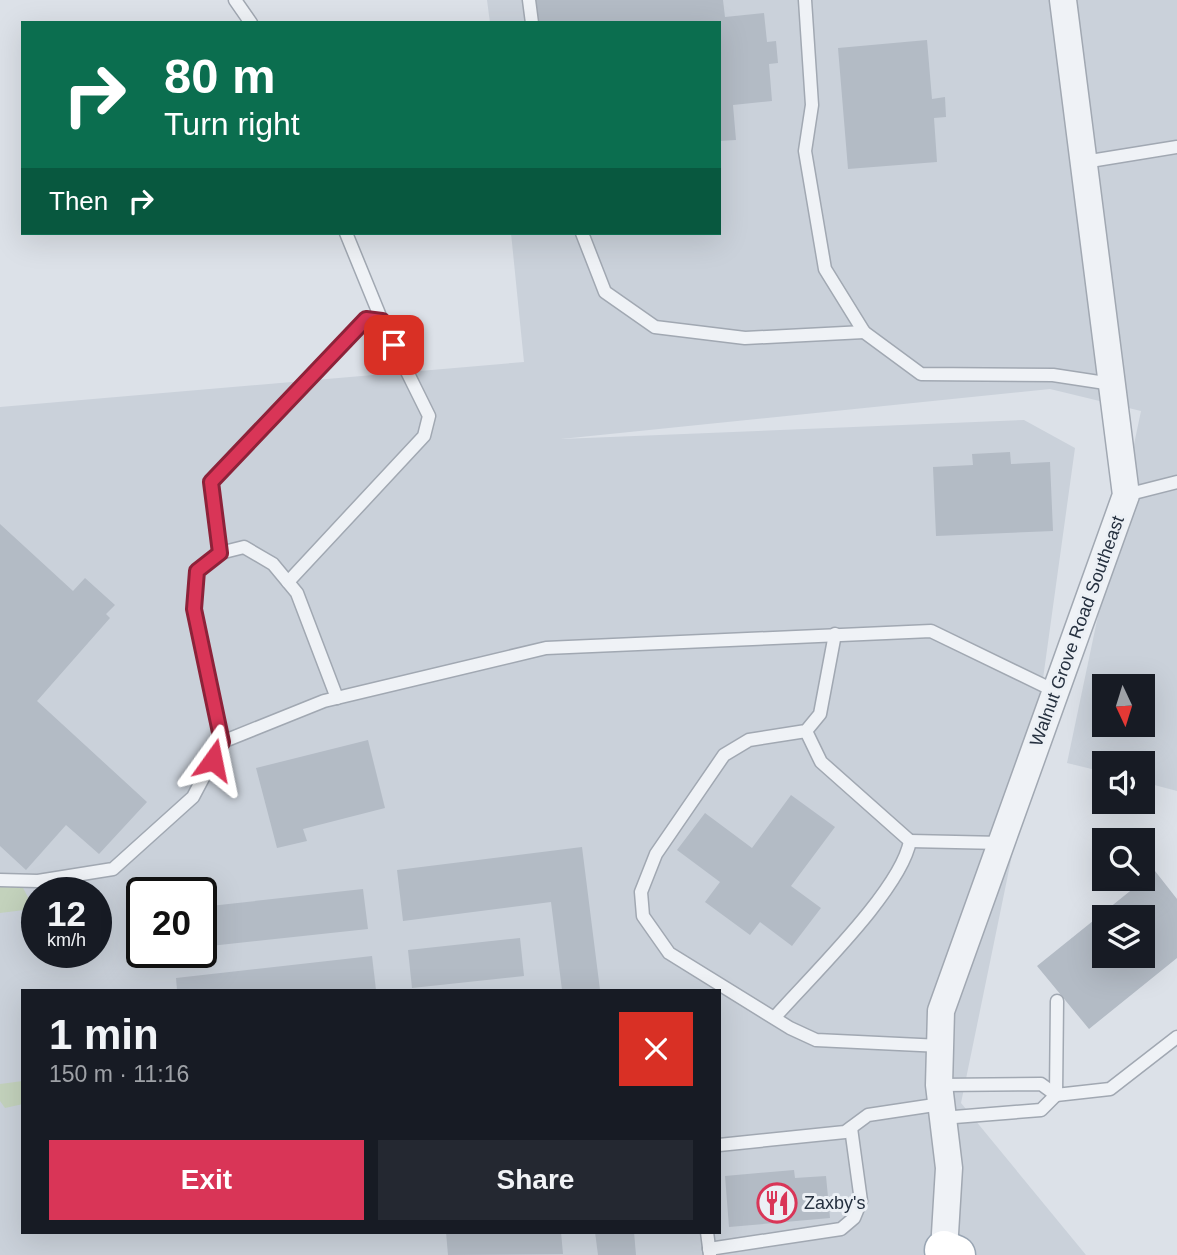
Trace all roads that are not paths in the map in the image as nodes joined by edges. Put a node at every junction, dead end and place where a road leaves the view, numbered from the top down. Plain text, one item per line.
1 (235, 0) edge
2 (530, 0) edge
3 (804, 0) edge
4 (1063, 0) edge
5 (250, 21) edge
6 (532, 21) edge
7 (1177, 147) edge
8 (1084, 162) junction
9 (347, 235) edge
10 (583, 235) edge
11 (382, 321) junction
12 (864, 332) junction
13 (1112, 384) junction
14 (1177, 482) edge
15 (1126, 495) junction
16 (220, 553) junction
17 (288, 582) junction
18 (835, 634) junction
19 (1055, 691) junction
20 (337, 698) junction
21 (806, 731) junction
22 (222, 742) junction
23 (910, 841) junction
24 (1001, 843) junction
25 (0, 880) edge
26 (1057, 1001) dead end
27 (775, 1017) junction
28 (1177, 1037) edge
29 (941, 1046) junction
30 (1056, 1095) junction
31 (941, 1102) junction
32 (851, 1128) junction
33 (721, 1145) edge
34 (707, 1234) edge
35 (709, 1252) edge
36 (950, 1253) edge

1 - 5 lane
2 - 6 lane
3 - 12 lane
4 - 8 street, Walnut Grove Road Southeast
7 - 8 lane
8 - 13 street, Walnut Grove Road Southeast
9 - 11 lane
10 - 12 lane
11 - 16 lane
11 - 17 lane
12 - 13 lane
13 - 15 street, Walnut Grove Road Southeast
14 - 15 lane
15 - 19 street, Walnut Grove Road Southeast
16 - 17 lane
16 - 22 lane
17 - 20 lane
18 - 19 lane
18 - 20 lane
18 - 21 lane
19 - 24 street, Walnut Grove Road Southeast
20 - 22 lane
21 - 23 lane
21 - 27 lane
22 - 25 lane
23 - 24 lane
23 - 27 lane
24 - 29 street, Walnut Grove Road Southeast
26 - 30 lane
27 - 29 lane
28 - 30 lane
29 - 31 street, Walnut Grove Road Southeast
30 - 31 lane
30 - 31 lane
31 - 32 lane
31 - 36 street, Walnut Grove Road Southeast
32 - 33 lane
32 - 35 lane
34 - 35 lane

